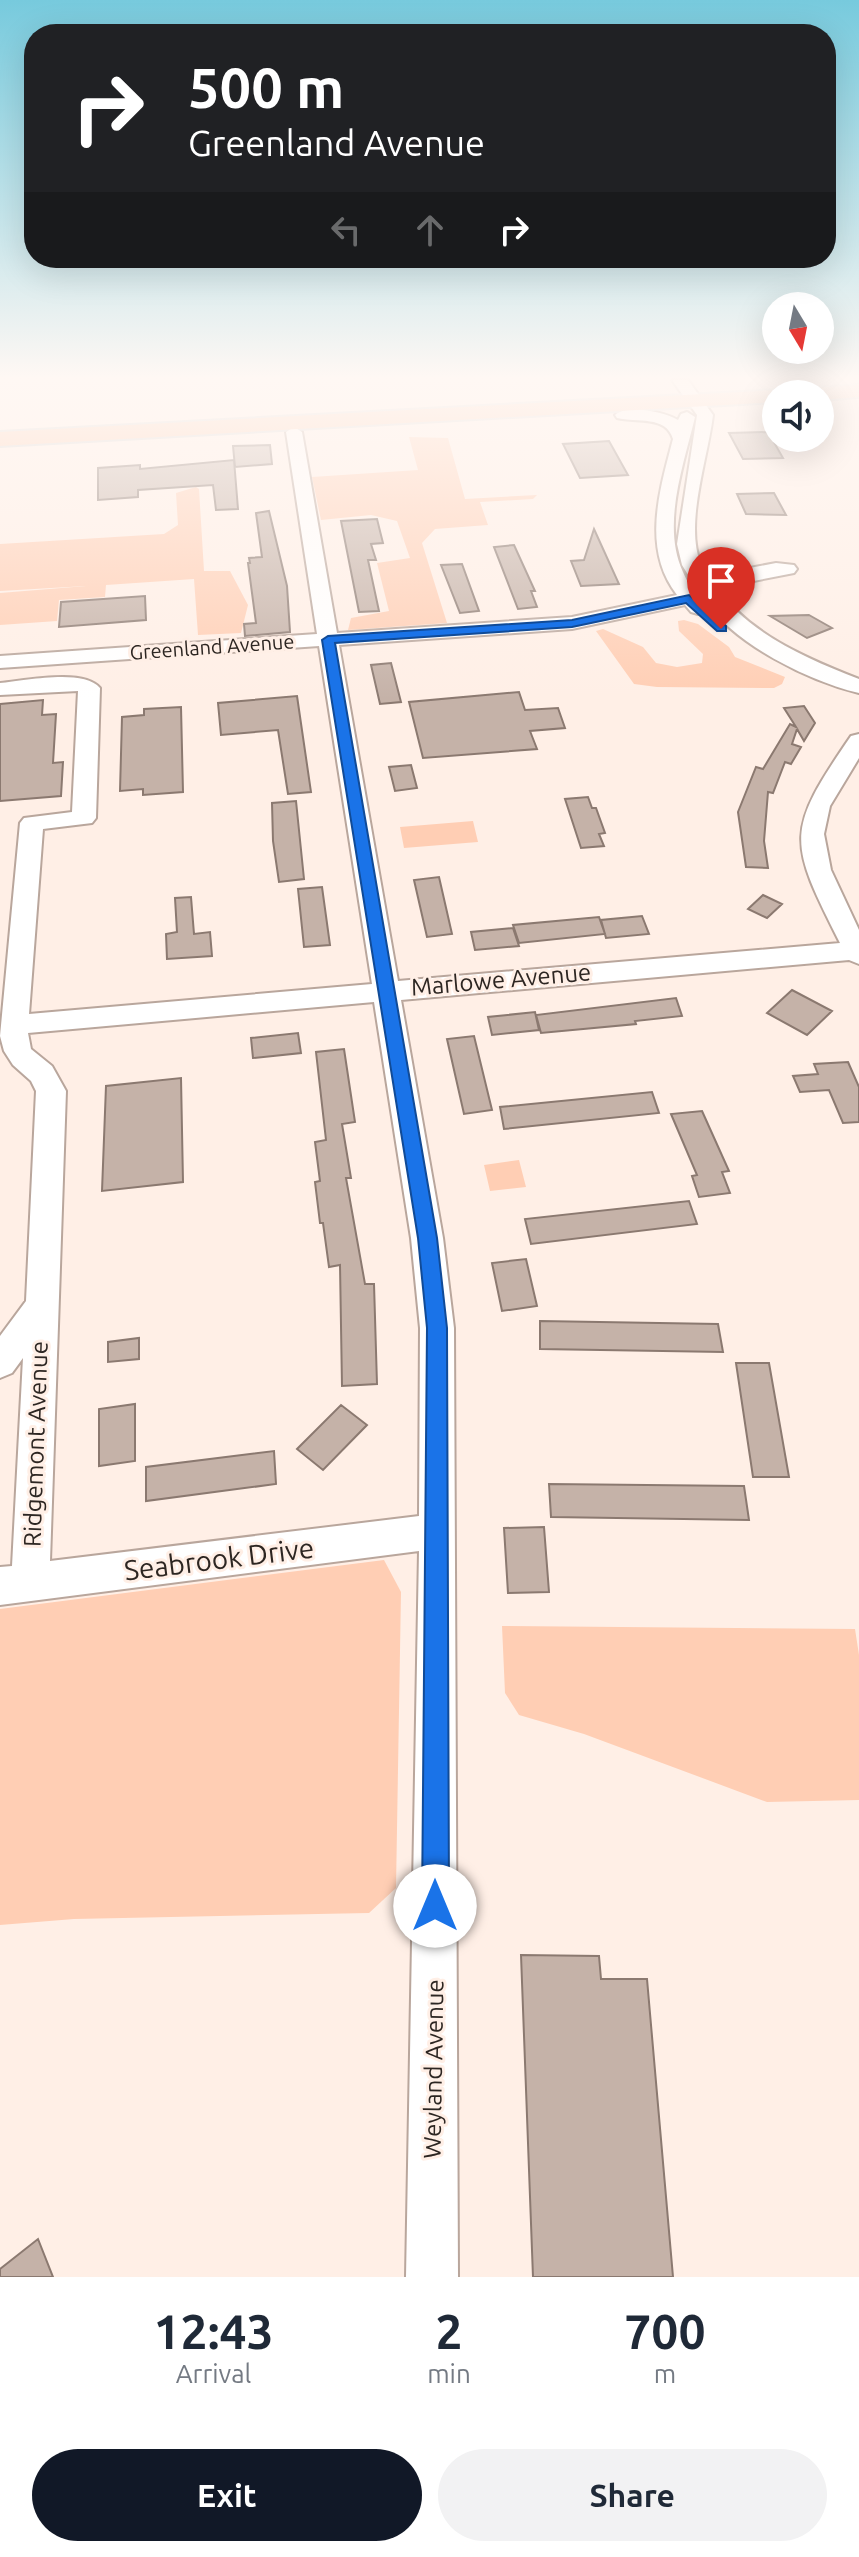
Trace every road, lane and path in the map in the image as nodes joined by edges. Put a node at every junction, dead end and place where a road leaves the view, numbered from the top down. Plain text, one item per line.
1 (303, 486) edge
2 (673, 486) edge
3 (689, 486) edge
4 (693, 567) junction
5 (787, 569) dead end
6 (699, 596) junction
7 (328, 640) junction
8 (0, 664) edge
9 (859, 687) edge
10 (0, 689) edge
11 (859, 696) edge
12 (859, 741) edge
13 (858, 952) edge
14 (386, 991) junction
15 (7, 1025) edge
16 (41, 1304) junction
17 (0, 1363) edge
18 (438, 1531) junction
19 (15, 1584) edge
20 (432, 2277) edge

1 - 7 street, Weyland Avenue
2 - 6 street
3 - 4 street
4 - 5 street
4 - 6 street
6 - 7 street, Greenland Avenue
6 - 9 street
6 - 11 street
7 - 8 street, Greenland Avenue
7 - 14 street, Weyland Avenue
10 - 15 street, Ridgemont Avenue
12 - 13 street
13 - 14 street, Marlowe Avenue
14 - 15 street, Marlowe Avenue
14 - 18 street, Weyland Avenue
15 - 16 street, Ridgemont Avenue
16 - 17 street, Ridgemont Avenue
16 - 19 street, Ridgemont Avenue
18 - 19 street, Seabrook Drive
18 - 20 street, Weyland Avenue

